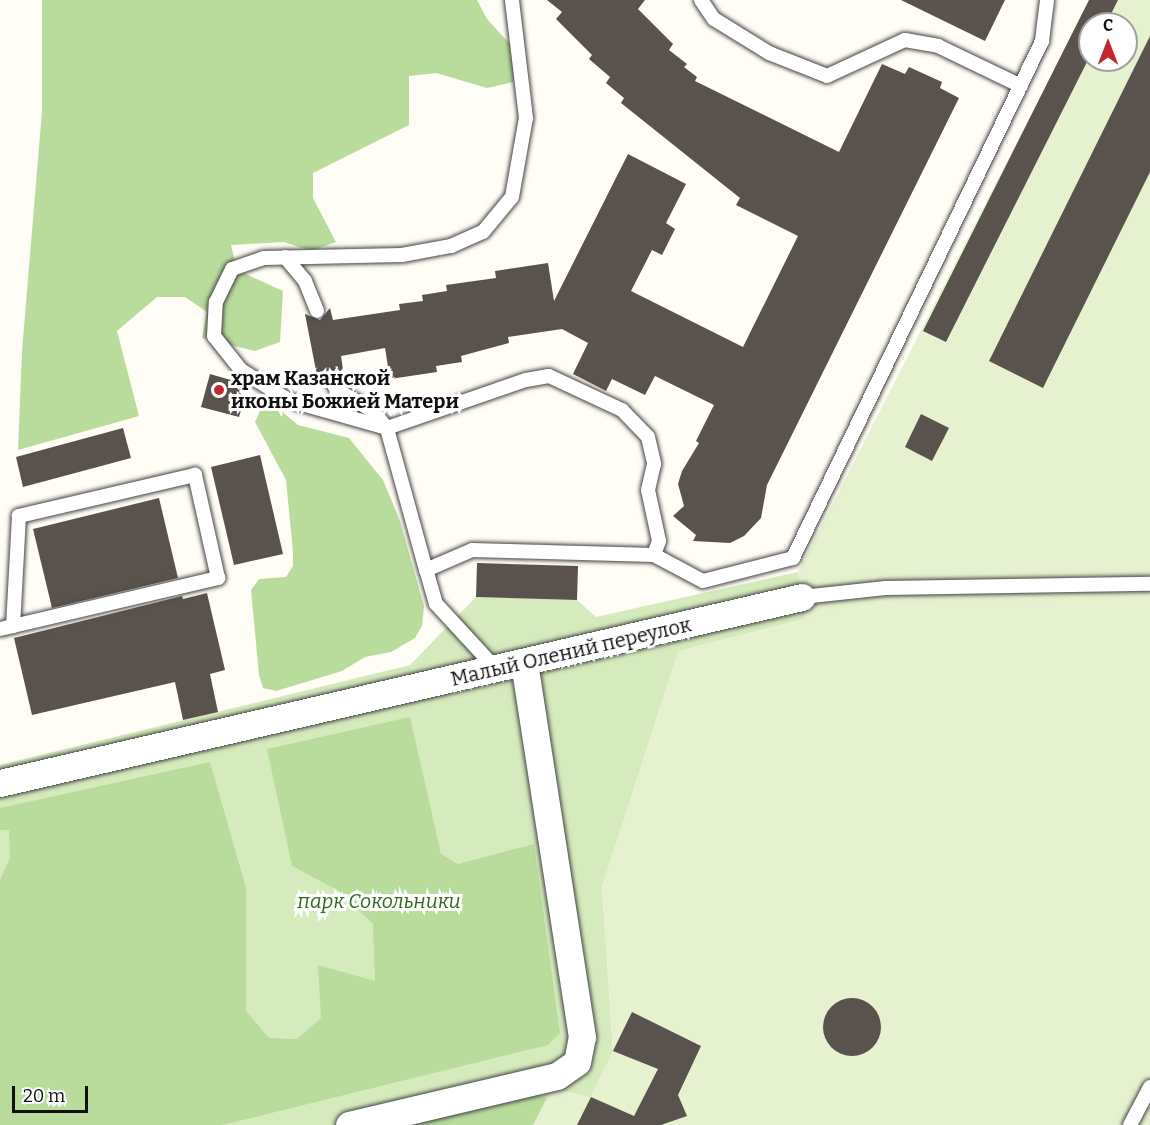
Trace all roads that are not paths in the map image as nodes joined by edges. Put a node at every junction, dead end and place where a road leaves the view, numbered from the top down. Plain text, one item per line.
1 (512, 0) edge
2 (701, 0) edge
3 (1047, 0) edge
4 (1021, 86) junction
5 (285, 257) junction
6 (317, 311) dead end
7 (330, 378) dead end
8 (387, 428) junction
9 (654, 555) junction
10 (426, 570) junction
11 (1150, 584) edge
12 (802, 597) joint
13 (7, 627) edge
14 (524, 663) junction
15 (497, 670) junction
16 (0, 783) edge
17 (1150, 1087) edge
18 (349, 1125) edge
19 (1130, 1125) edge

1 - 5 lane
2 - 4 lane
3 - 4 lane
4 - 9 lane
5 - 6 lane
5 - 8 lane
7 - 8 lane
8 - 9 lane
8 - 10 lane
9 - 10 lane
10 - 15 lane
11 - 12 lane, Малый Олений переулок
12 - 14 street, Малый Олений переулок
13 - 13 lane
14 - 15 street, Малый Олений переулок
14 - 18 street
15 - 16 street, Малый Олений переулок
17 - 19 lane

